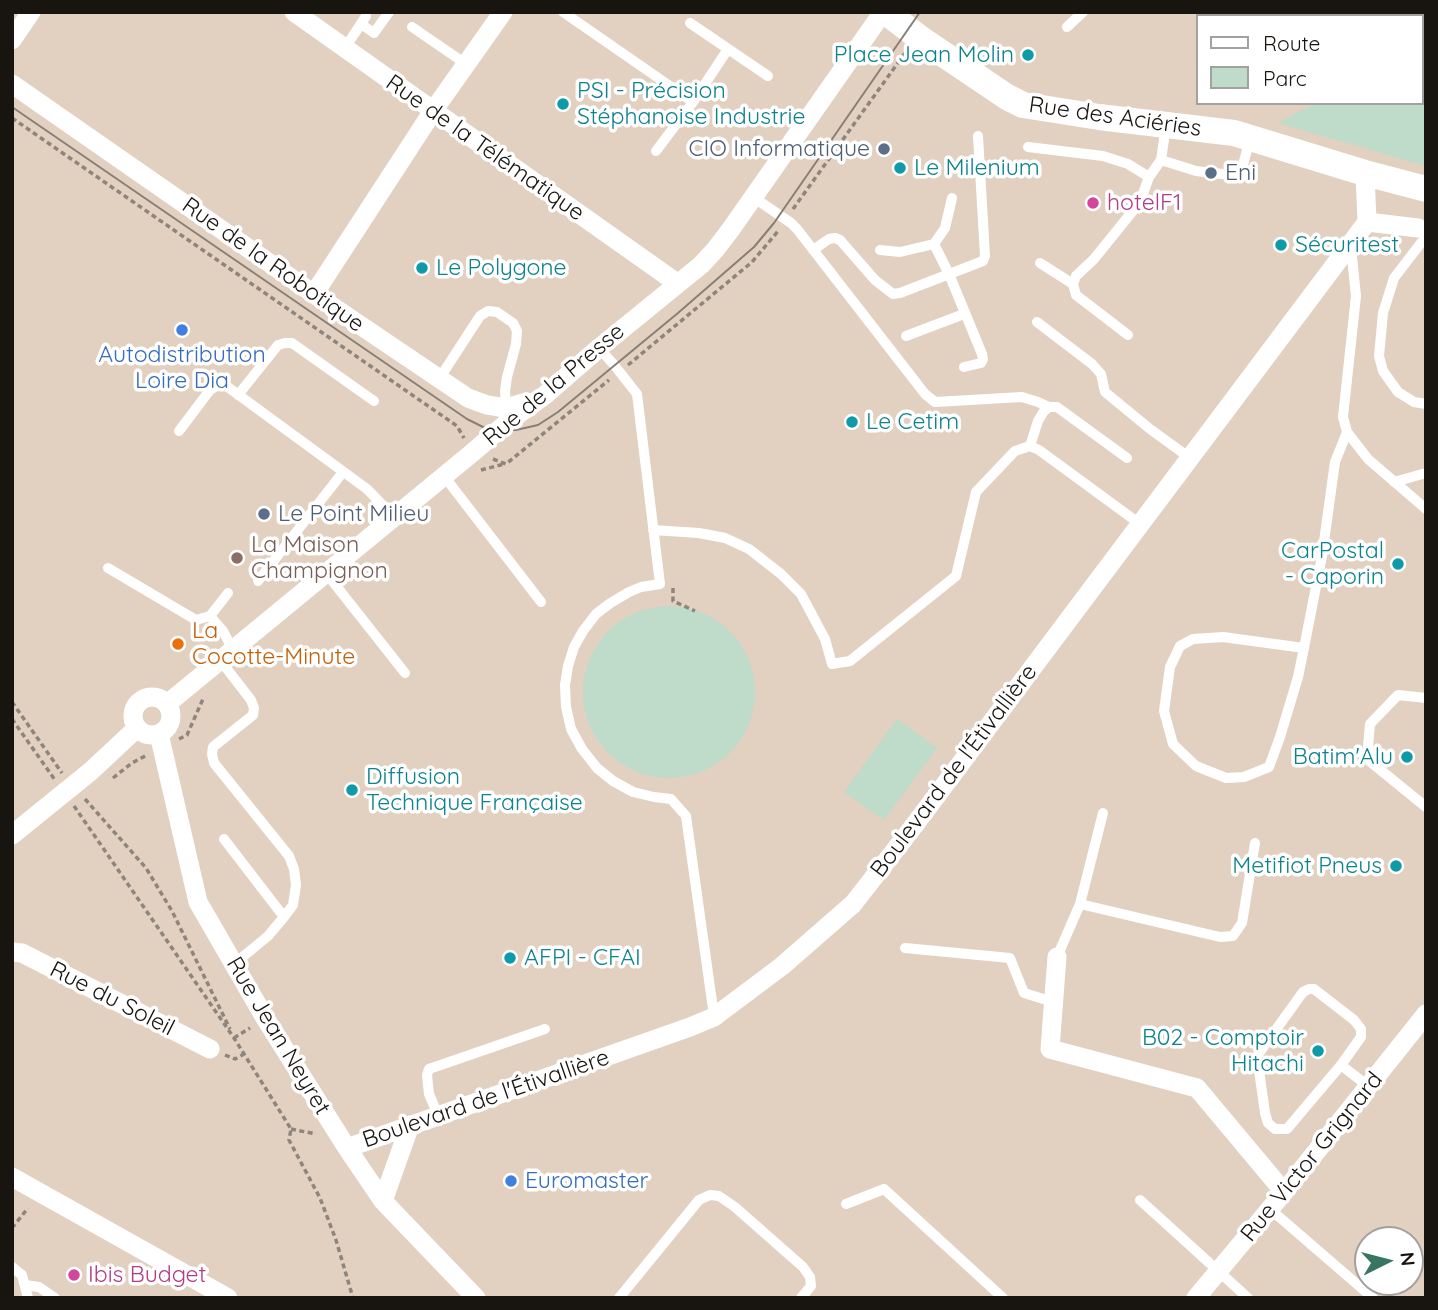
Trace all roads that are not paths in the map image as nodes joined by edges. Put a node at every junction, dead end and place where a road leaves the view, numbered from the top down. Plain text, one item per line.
1 (31, 12) edge
2 (294, 12) edge
3 (388, 12) edge
4 (503, 12) edge
5 (563, 12) edge
6 (885, 12) edge
7 (1083, 12) edge
8 (690, 23) dead end
9 (412, 27) dead end
10 (1067, 27) dead end
11 (12, 40) edge
12 (345, 48) junction
13 (728, 49) junction
14 (467, 64) junction
15 (768, 76) dead end
16 (12, 85) edge
17 (692, 102) junction
18 (433, 111) junction
19 (1167, 125) junction
20 (978, 136) dead end
21 (1251, 138) junction
22 (1028, 147) dead end
23 (656, 151) dead end
24 (1161, 160) junction
25 (1365, 173) junction
26 (1149, 177) junction
27 (1426, 189) edge
28 (753, 197) junction
29 (952, 198) dead end
30 (1367, 222) junction
31 (1424, 231) edge
32 (1351, 243) junction
33 (934, 244) junction
34 (813, 250) junction
35 (880, 250) dead end
36 (1040, 262) dead end
37 (948, 274) junction
38 (677, 283) junction
39 (1073, 285) junction
40 (314, 294) junction
41 (964, 314) junction
42 (1037, 322) dead end
43 (1128, 335) dead end
44 (906, 336) dead end
45 (598, 348) junction
46 (964, 367) dead end
47 (439, 379) junction
48 (238, 395) junction
49 (545, 395) junction
50 (374, 401) dead end
51 (1426, 404) edge
52 (1049, 407) junction
53 (506, 408) junction
54 (180, 431) dead end
55 (1347, 432) junction
56 (1030, 446) junction
57 (1127, 458) dead end
58 (1190, 458) junction
59 (343, 472) junction
60 (1426, 473) edge
61 (1394, 482) junction
62 (449, 483) junction
63 (1426, 509) edge
64 (394, 517) junction
65 (1140, 524) junction
66 (653, 530) junction
67 (108, 568) dead end
68 (326, 573) junction
69 (258, 581) dead end
70 (228, 593) dead end
71 (541, 602) dead end
72 (210, 616) junction
73 (1304, 648) junction
74 (226, 655) junction
75 (405, 673) dead end
76 (1426, 698) edge
77 (167, 704) junction
78 (137, 728) junction
79 (161, 741) junction
80 (1426, 807) edge
81 (1103, 813) dead end
82 (12, 835) edge
83 (224, 838) dead end
84 (1255, 843) dead end
85 (1080, 904) junction
86 (284, 916) junction
87 (905, 948) dead end
88 (12, 952) edge
89 (1057, 957) joint
90 (234, 964) junction
91 (1053, 1002) junction
92 (1426, 1014) edge
93 (714, 1017) junction
94 (545, 1029) dead end
95 (211, 1049) dead end
96 (1340, 1065) junction
97 (1368, 1086) junction
98 (438, 1115) junction
99 (410, 1125) junction
100 (346, 1148) junction
101 (12, 1177) edge
102 (1284, 1192) junction
103 (1140, 1200) dead end
104 (383, 1201) junction
105 (846, 1204) dead end
106 (1270, 1209) junction
107 (12, 1267) edge
108 (1219, 1272) junction
109 (25, 1285) junction
110 (28, 1298) edge
111 (55, 1298) edge
112 (228, 1298) edge
113 (476, 1298) edge
114 (619, 1298) edge
115 (801, 1298) edge
116 (1003, 1298) edge
117 (1196, 1298) edge
118 (1248, 1298) edge
119 (1373, 1298) edge

1 - 11 street
2 - 12 street, Rue de la Télématique
3 - 12 lane
4 - 14 street
5 - 17 lane
6 - 19 street, Rue des Aciéries
6 - 28 street, Rue de la Presse
7 - 10 lane
8 - 13 lane
9 - 14 lane
12 - 18 street, Rue de la Télématique
13 - 15 lane
13 - 17 lane
14 - 18 street
16 - 40 street, Rue de la Robotique
17 - 23 lane
18 - 38 street, Rue de la Télématique
18 - 40 street
19 - 21 street, Rue des Aciéries
19 - 24 lane
20 - 37 lane
21 - 24 lane
21 - 25 street, Rue des Aciéries
22 - 26 lane
24 - 26 lane
25 - 27 street, Rue des Aciéries
25 - 30 street
26 - 39 lane
28 - 34 lane
28 - 38 street, Rue de la Presse
29 - 33 lane
30 - 31 street
30 - 32 street, Boulevard de l'Étivallière
31 - 51 lane
32 - 55 lane
32 - 58 street, Boulevard de l'Étivallière
33 - 35 lane
33 - 37 lane
34 - 37 lane
34 - 52 lane
36 - 39 lane
37 - 41 lane
38 - 45 street, Rue de la Presse
39 - 43 lane
40 - 47 street, Rue de la Robotique
41 - 44 lane
41 - 46 lane
42 - 58 lane
45 - 49 street, Rue de la Presse
45 - 66 lane
47 - 53 street, Rue de la Robotique
47 - 53 lane
48 - 50 lane
48 - 54 lane
48 - 59 lane
49 - 53 street
49 - 62 street, Rue de la Presse
52 - 56 lane
52 - 57 lane
55 - 61 lane
55 - 73 lane
56 - 65 lane
56 - 66 lane
58 - 65 street, Boulevard de l'Étivallière
59 - 64 lane
59 - 69 lane
60 - 61 lane
61 - 63 lane
62 - 64 street, Rue de la Presse
62 - 71 lane
64 - 68 street, Rue de la Presse
65 - 93 street, Boulevard de l'Étivallière
66 - 93 lane
67 - 72 lane
68 - 74 street, Rue de la Presse
68 - 75 lane
70 - 72 lane
72 - 74 lane
73 - 73 lane
74 - 77 street, Rue de la Presse
74 - 86 lane
76 - 80 lane
77 - 78 street
77 - 79 street
78 - 79 street
78 - 82 street
79 - 90 street, Rue Jean Neyret
81 - 85 lane
83 - 86 lane
84 - 85 lane
85 - 89 lane
86 - 90 lane
87 - 91 lane
88 - 95 street, Rue du Soleil
89 - 91 street
90 - 100 street, Rue Jean Neyret
91 - 102 street
92 - 97 street, Rue Victor Grignard
93 - 98 street, Boulevard de l'Étivallière
94 - 98 lane
96 - 96 lane
96 - 97 lane
97 - 102 street, Rue Victor Grignard
98 - 99 street, Boulevard de l'Étivallière
99 - 100 street, Boulevard de l'Étivallière
99 - 104 street
100 - 104 street, Rue Jean Neyret
101 - 112 street
102 - 106 street, Rue Victor Grignard
103 - 108 lane
104 - 113 street, Rue Jean Neyret
105 - 116 lane
106 - 108 street, Rue Victor Grignard
106 - 119 lane
107 - 109 lane
108 - 117 street, Rue Victor Grignard
108 - 118 lane
109 - 110 lane
109 - 111 lane
114 - 115 lane

